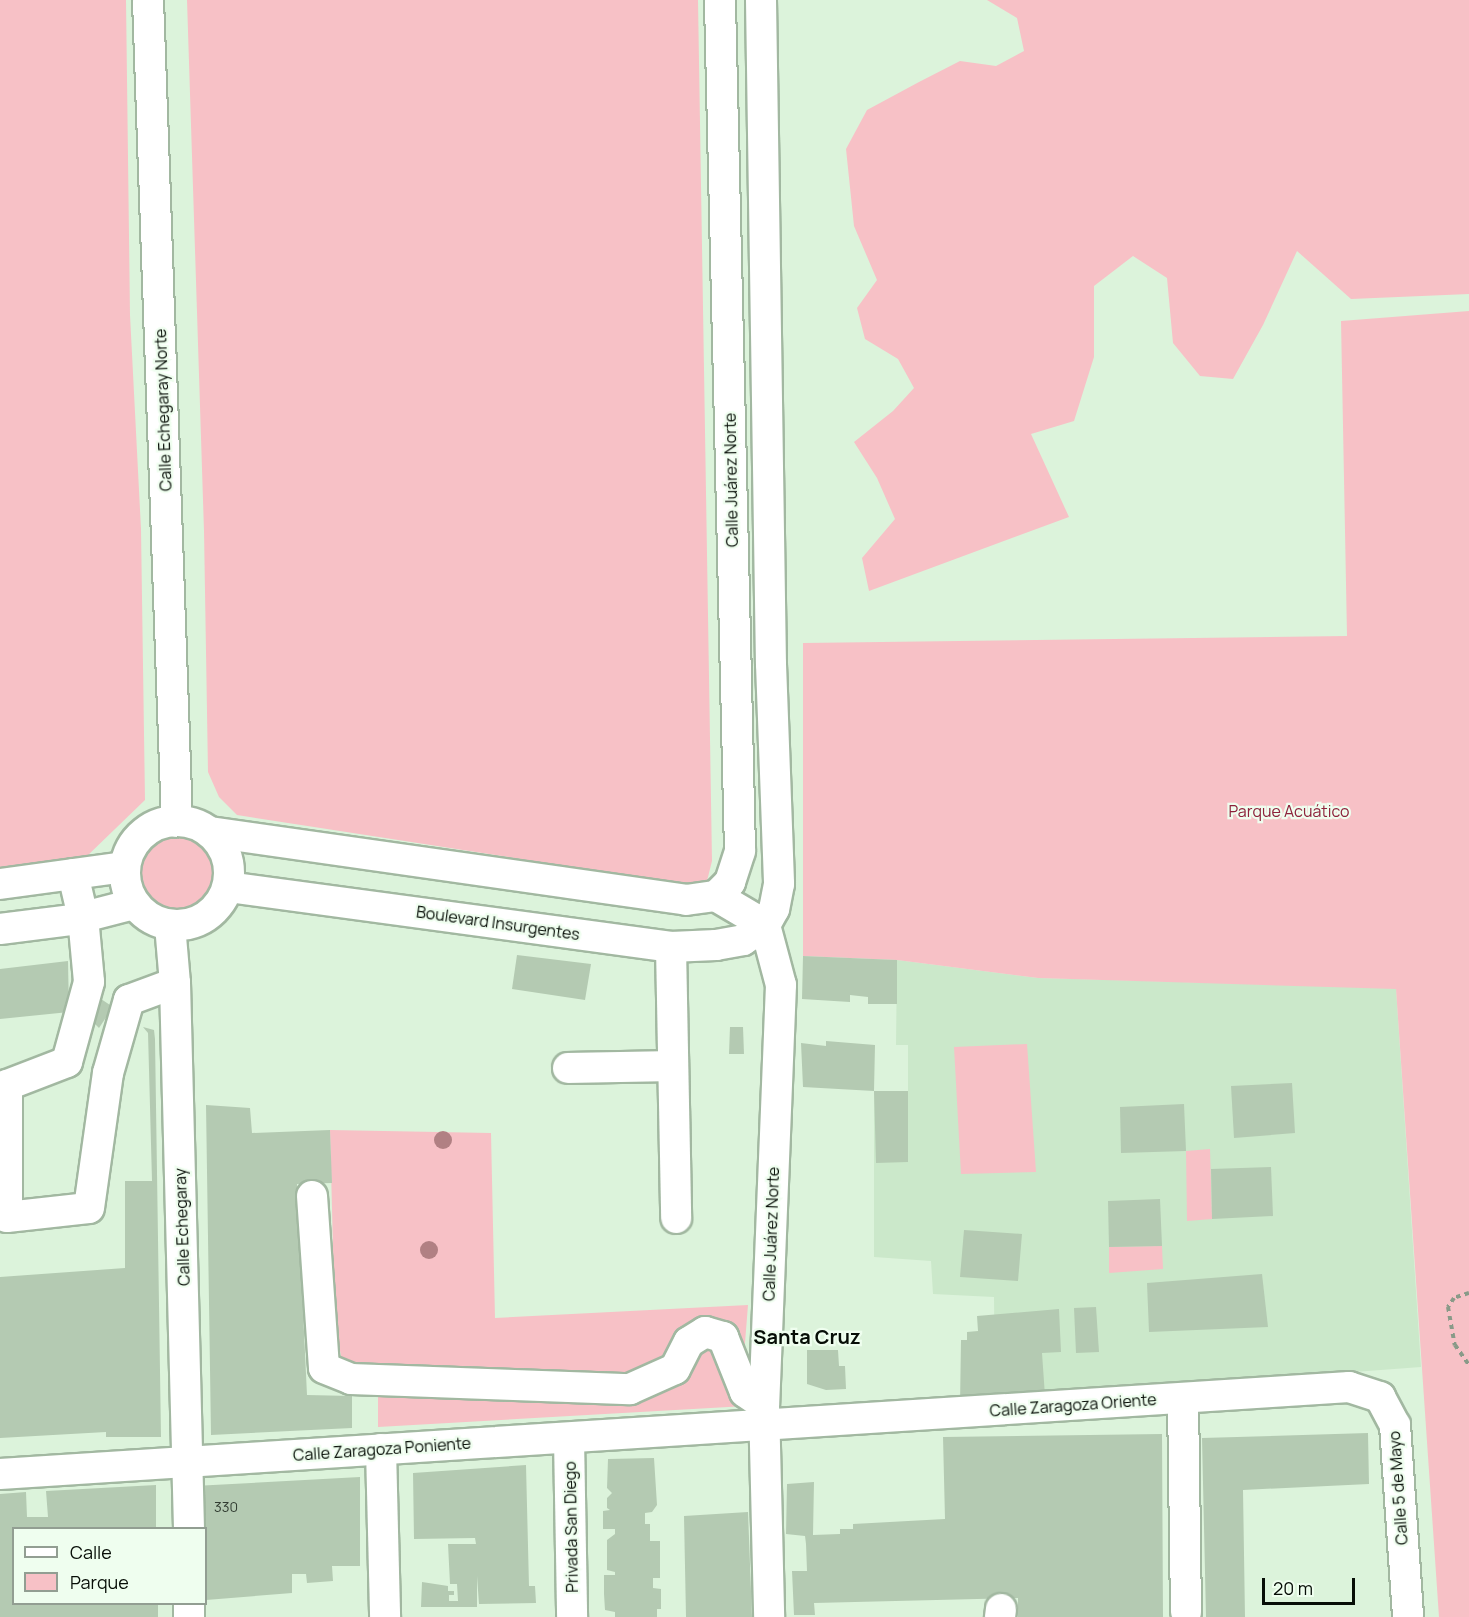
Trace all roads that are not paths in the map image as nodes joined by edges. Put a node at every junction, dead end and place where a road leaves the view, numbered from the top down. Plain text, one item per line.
1 (148, 0) edge
2 (720, 0) edge
3 (761, 0) edge
4 (177, 820) junction
5 (210, 832) junction
6 (124, 867) junction
7 (73, 874) junction
8 (0, 884) edge
9 (228, 886) junction
10 (716, 896) junction
11 (134, 904) junction
12 (83, 917) junction
13 (170, 925) junction
14 (765, 926) junction
15 (0, 929) edge
16 (671, 947) junction
17 (175, 983) junction
18 (673, 1066) junction
19 (568, 1068) dead end
20 (312, 1196) dead end
21 (676, 1218) dead end
22 (1380, 1397) joint
23 (1183, 1398) junction
24 (764, 1415) junction
25 (569, 1438) junction
26 (381, 1449) junction
27 (189, 1461) junction
28 (0, 1474) edge
29 (189, 1527) edge
30 (1186, 1612) dead end
31 (385, 1617) edge
32 (572, 1617) edge
33 (769, 1617) edge
34 (1408, 1617) edge

1 - 4 street, Calle Echegaray Norte
2 - 10 street, Calle Juárez Norte
3 - 14 street
4 - 5 street
4 - 6 street
5 - 9 street
5 - 10 street
6 - 7 street
6 - 11 street
7 - 8 street
7 - 12 street
9 - 13 street
9 - 16 street, Boulevard Insurgentes
10 - 14 street
11 - 12 street
11 - 13 street
12 - 15 street
12 - 17 street
13 - 17 street, Calle Echegaray
14 - 16 street, Boulevard Insurgentes
14 - 24 street, Calle Juárez Norte
16 - 18 street
17 - 27 street, Calle Echegaray
18 - 19 street
18 - 21 street
20 - 24 street
22 - 23 street, Calle Zaragoza Oriente
22 - 34 street, Calle 5 de Mayo
23 - 24 street, Calle Zaragoza Oriente
23 - 30 street
24 - 25 street, Calle Zaragoza Poniente
24 - 33 street, Calle Juárez Norte
25 - 26 street, Calle Zaragoza Poniente
25 - 32 street, Privada San Diego
26 - 27 street, Calle Zaragoza Poniente
26 - 31 street
27 - 28 street, Calle Zaragoza Poniente
27 - 29 street, Calle Echegaray

